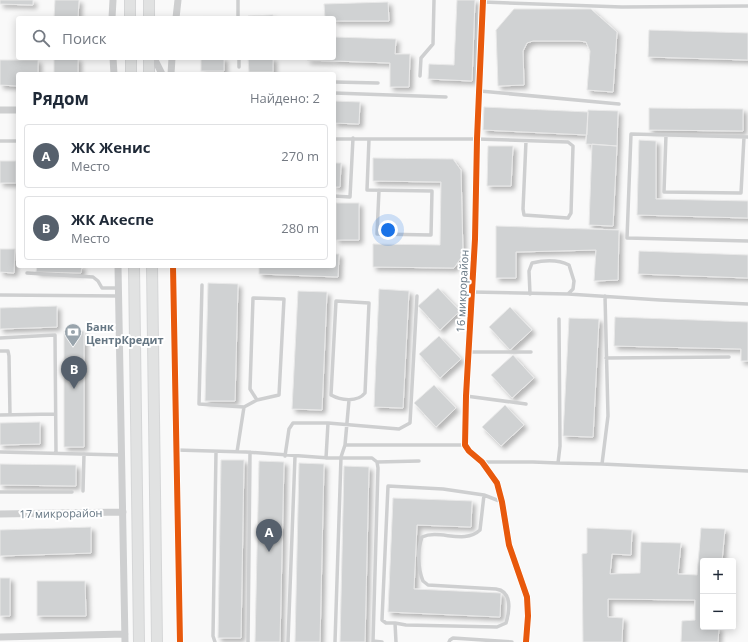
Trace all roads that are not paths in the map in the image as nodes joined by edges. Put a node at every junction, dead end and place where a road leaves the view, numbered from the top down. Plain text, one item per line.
1 (113, 0) edge
2 (130, 0) edge
3 (149, 0) edge
4 (178, 0) edge
5 (238, 0) edge
6 (434, 0) edge
7 (483, 1) edge
8 (748, 6) edge
9 (112, 16) edge
10 (130, 16) edge
11 (149, 16) edge
12 (176, 16) edge
13 (238, 16) edge
14 (113, 60) edge
15 (131, 60) edge
16 (149, 60) edge
17 (155, 60) edge
18 (172, 60) edge
19 (239, 60) edge
20 (239, 68) dead end
21 (114, 72) edge
22 (131, 72) edge
23 (150, 72) edge
24 (161, 72) edge
25 (171, 72) edge
26 (420, 76) dead end
27 (336, 82) edge
28 (378, 83) dead end
29 (480, 91) junction
30 (336, 93) edge
31 (446, 97) dead end
32 (619, 104) dead end
33 (0, 110) edge
34 (16, 110) edge
35 (666, 135) junction
36 (746, 137) edge
37 (353, 138) junction
38 (336, 139) edge
39 (369, 139) junction
40 (477, 139) junction
41 (0, 141) edge
42 (16, 141) edge
43 (526, 141) junction
44 (379, 190) junction
45 (336, 196) edge
46 (748, 241) edge
47 (118, 268) edge
48 (134, 268) edge
49 (152, 268) edge
50 (173, 268) edge
51 (27, 273) dead end
52 (202, 285) dead end
53 (118, 288) junction
54 (471, 292) junction
55 (530, 294) junction
56 (568, 294) junction
57 (0, 295) edge
58 (118, 296) junction
59 (417, 296) dead end
60 (605, 296) junction
61 (748, 304) edge
62 (558, 319) dead end
63 (0, 338) edge
64 (0, 351) edge
65 (468, 352) junction
66 (531, 352) dead end
67 (729, 357) dead end
68 (606, 358) junction
69 (466, 396) junction
70 (258, 400) junction
71 (348, 400) junction
72 (526, 404) dead end
73 (244, 407) junction
74 (55, 414) junction
75 (0, 415) edge
76 (10, 415) junction
77 (328, 423) junction
78 (348, 424) junction
79 (345, 445) junction
80 (465, 445) junction
81 (176, 450) junction
82 (155, 451) junction
83 (0, 452) edge
84 (136, 452) junction
85 (216, 452) junction
86 (236, 452) junction
87 (250, 452) junction
88 (56, 453) junction
89 (84, 454) junction
90 (121, 455) junction
91 (285, 456) junction
92 (295, 456) junction
93 (341, 457) junction
94 (326, 458) junction
95 (419, 461) dead end
96 (377, 462) junction
97 (482, 462) junction
98 (558, 463) junction
99 (602, 464) junction
100 (748, 471) edge
101 (83, 491) dead end
102 (0, 492) edge
103 (72, 492) dead end
104 (484, 495) junction
105 (502, 502) junction
106 (122, 512) junction
107 (0, 514) edge
108 (395, 623) junction
109 (0, 637) edge
110 (125, 638) edge
111 (373, 641) edge
112 (467, 641) edge
113 (139, 642) edge
114 (158, 642) edge
115 (180, 642) edge
116 (215, 642) edge
117 (248, 642) edge
118 (288, 642) edge
119 (335, 642) edge
120 (382, 642) edge
121 (396, 642) edge
122 (449, 642) edge
123 (512, 642) edge
124 (526, 642) edge

1 - 9 street
2 - 10 main road
3 - 11 main road
4 - 12 street
5 - 13 lane
6 - 26 lane
7 - 8 lane
7 - 29 street, 16 микрорайон
14 - 21 street
15 - 22 main road
16 - 23 main road
17 - 24 street
18 - 25 street
19 - 20 lane
27 - 28 lane
29 - 32 lane
29 - 40 street, 16 микрорайон
30 - 31 lane
33 - 34 street
35 - 36 lane
35 - 36 lane
35 - 46 lane
37 - 38 lane
37 - 39 lane
37 - 45 lane
39 - 40 lane
39 - 44 lane
40 - 43 lane
40 - 54 street, 16 микрорайон
41 - 42 lane
43 - 43 lane
44 - 44 lane
47 - 53 street
48 - 84 main road
49 - 82 main road
50 - 81 street
51 - 53 lane
52 - 73 lane
53 - 58 street
54 - 55 lane
54 - 65 street, 16 микрорайон
55 - 56 lane
55 - 56 lane
56 - 60 lane
57 - 58 lane
58 - 90 street
59 - 78 lane
60 - 61 lane
60 - 68 lane
62 - 98 lane
63 - 74 lane
64 - 76 lane
65 - 66 lane
65 - 69 street, 16 микрорайон
67 - 68 lane
68 - 99 lane
69 - 72 lane
69 - 80 street, 16 микрорайон
70 - 70 lane
70 - 73 lane
71 - 71 lane
71 - 78 lane
73 - 86 lane
74 - 76 lane
74 - 88 lane
75 - 76 lane
77 - 78 lane
77 - 91 lane
77 - 94 lane
78 - 79 lane
79 - 80 lane
79 - 93 lane
80 - 97 street
81 - 85 lane
81 - 115 street
82 - 84 main road
82 - 114 main road
83 - 88 lane
84 - 113 main road
85 - 86 lane
85 - 116 lane
86 - 87 lane
87 - 91 lane
87 - 117 lane
88 - 89 lane
89 - 90 lane
89 - 101 lane
90 - 106 street
91 - 92 lane
92 - 94 lane
92 - 118 lane
93 - 94 lane
93 - 96 lane
93 - 119 lane
95 - 96 lane
96 - 111 lane
97 - 98 lane
97 - 105 street
98 - 99 lane
99 - 100 lane
102 - 103 lane
104 - 105 lane
104 - 108 lane
104 - 108 lane
105 - 124 street
106 - 107 street, 17 микрорайон
106 - 110 street
108 - 121 lane
109 - 110 street
111 - 120 lane
112 - 122 lane
112 - 123 lane

